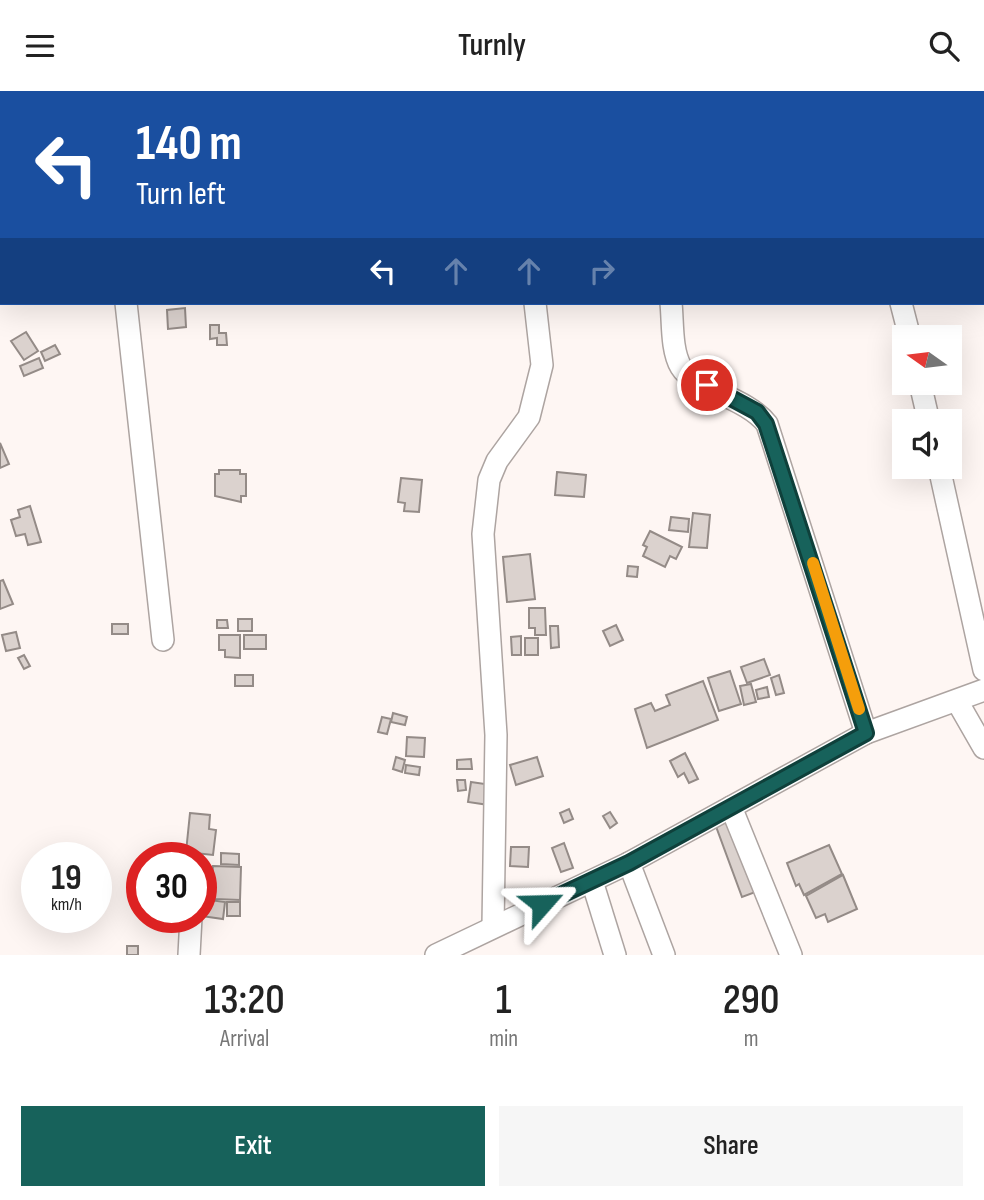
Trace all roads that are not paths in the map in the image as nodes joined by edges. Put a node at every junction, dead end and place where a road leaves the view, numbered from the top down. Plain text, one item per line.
1 (126, 305) edge
2 (535, 305) edge
3 (671, 305) edge
4 (902, 305) edge
5 (907, 325) edge
6 (942, 479) edge
7 (163, 641) dead end
8 (984, 670) edge
9 (984, 690) edge
10 (957, 701) junction
11 (866, 733) junction
12 (984, 748) edge
13 (731, 807) junction
14 (629, 863) junction
15 (592, 881) junction
16 (493, 926) junction
17 (190, 933) edge
18 (189, 955) edge
19 (436, 955) edge
20 (615, 955) edge
21 (664, 955) edge
22 (791, 955) edge

1 - 7 street
2 - 16 street
3 - 11 street
4 - 5 street
6 - 8 street
9 - 10 street
10 - 11 street
10 - 12 street
11 - 13 street
13 - 14 street
13 - 22 street
14 - 15 street
14 - 21 street
15 - 16 street
15 - 20 street
16 - 19 street
17 - 18 street

